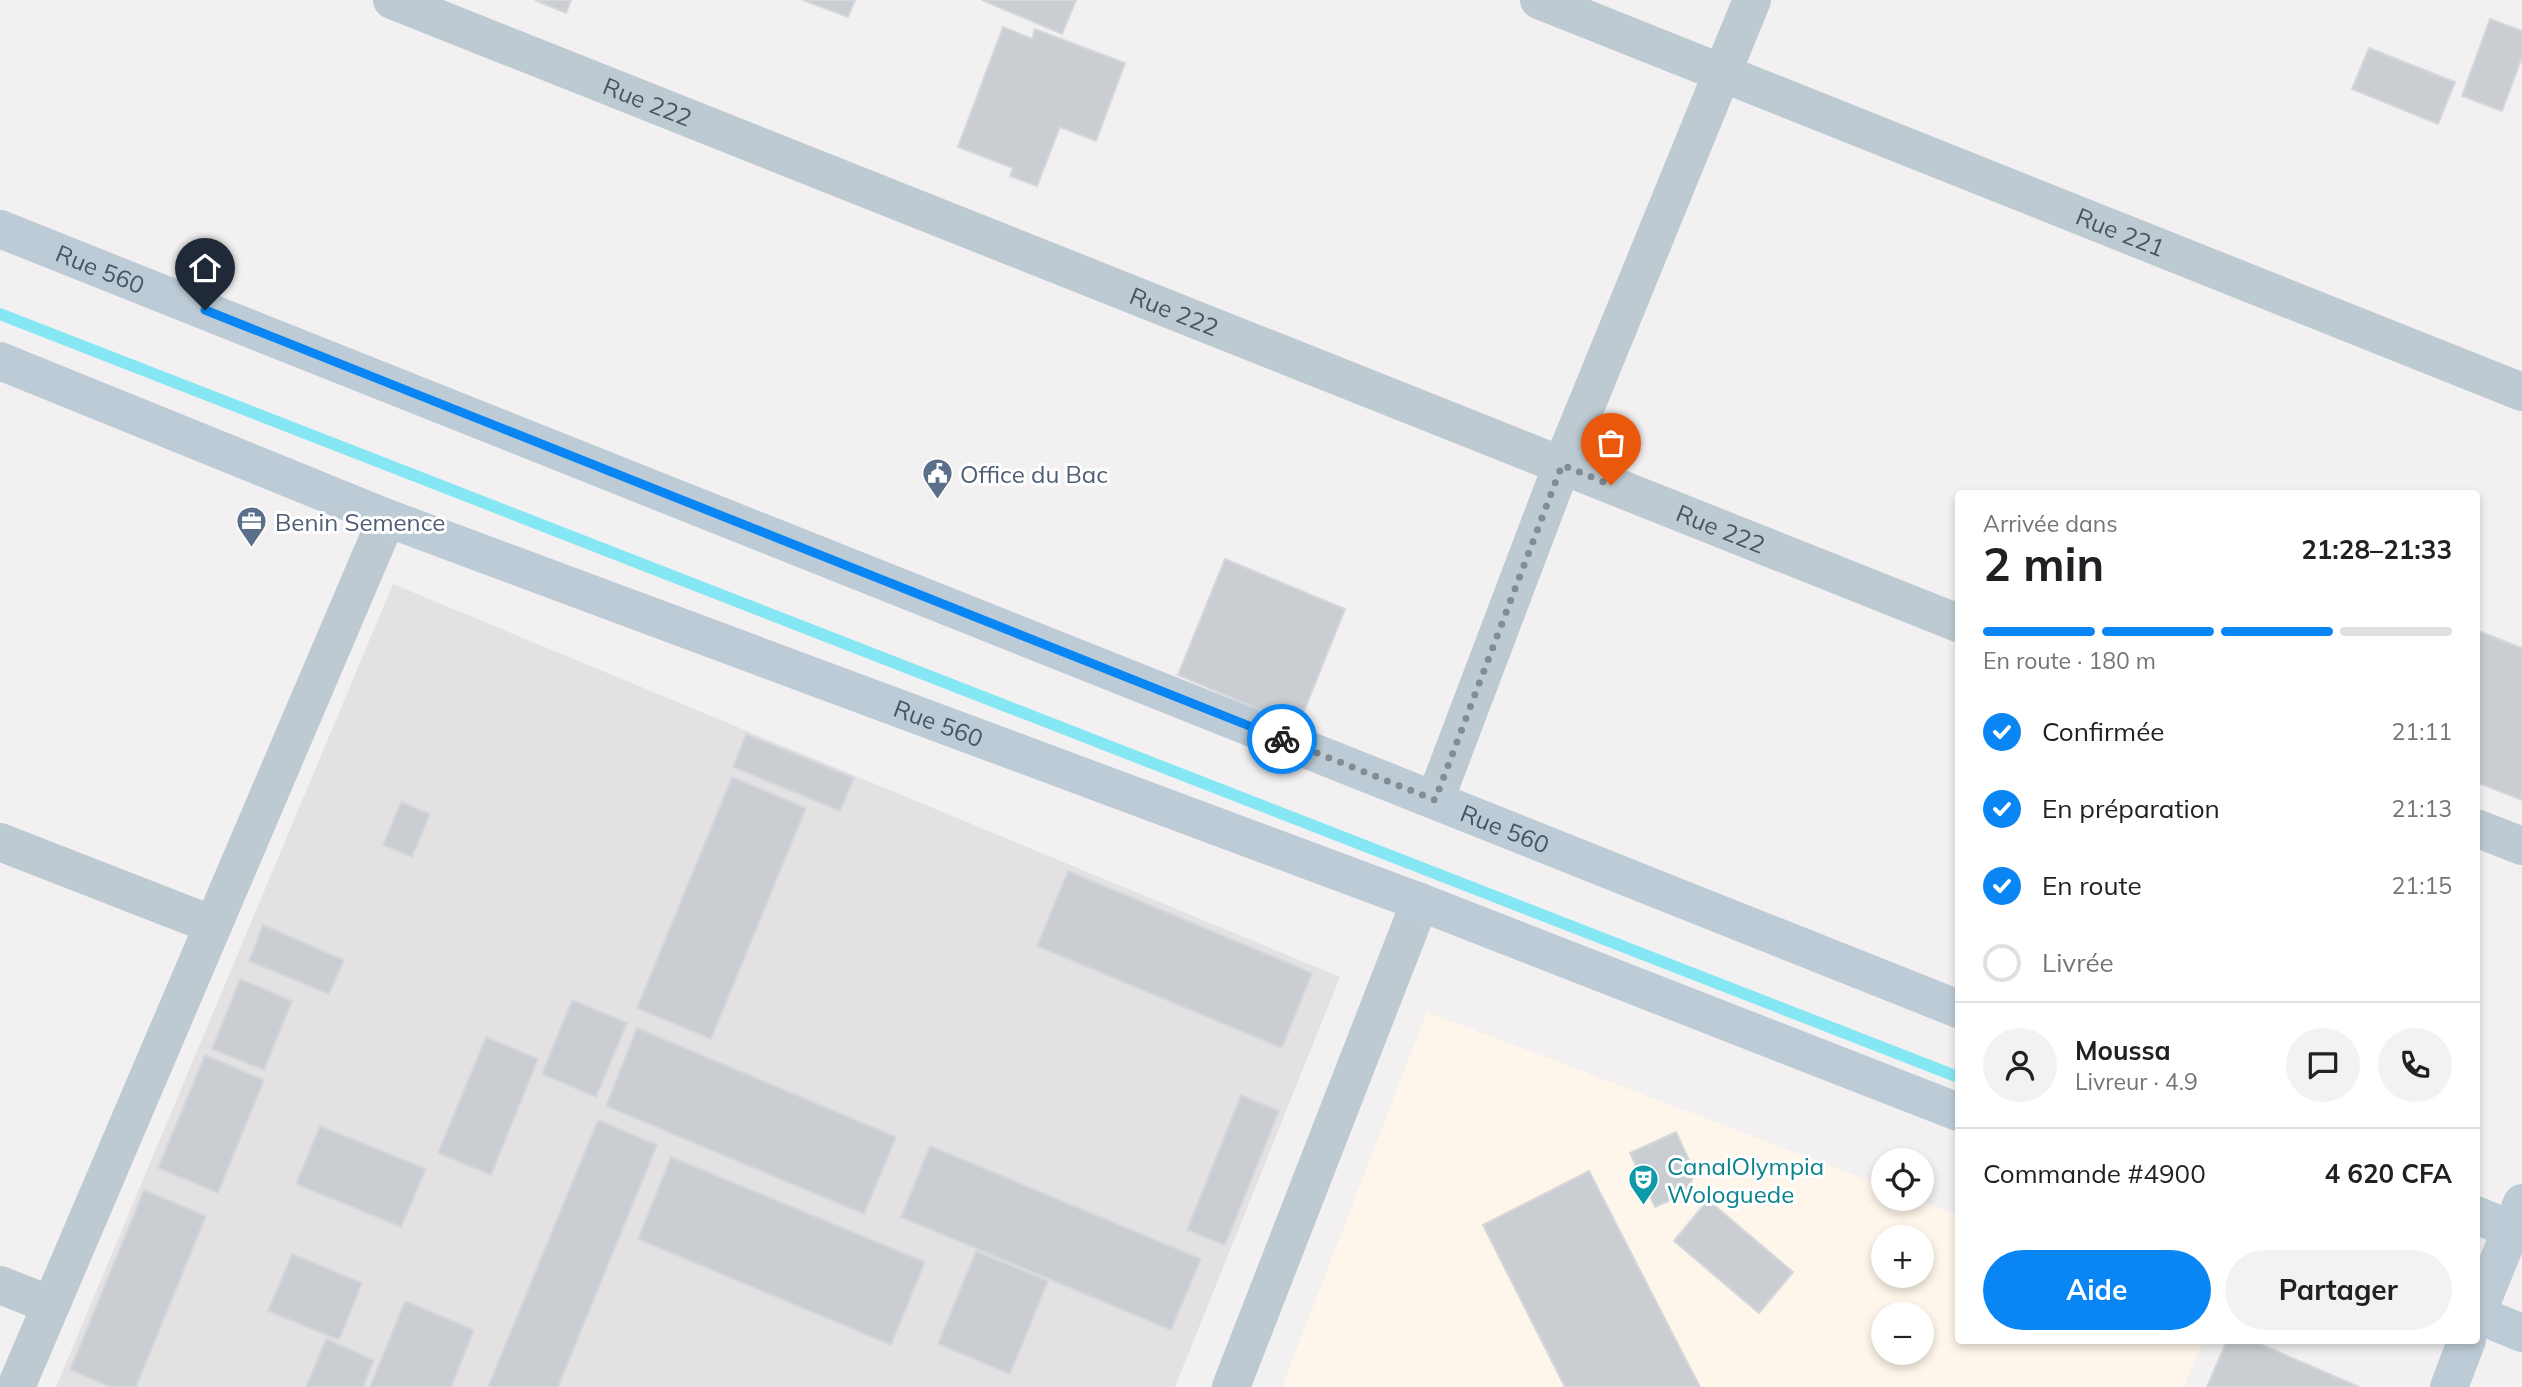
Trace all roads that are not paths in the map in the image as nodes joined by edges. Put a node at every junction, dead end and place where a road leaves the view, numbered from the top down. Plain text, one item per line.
1 (392, 0) edge
2 (1539, 0) edge
3 (1752, 0) edge
4 (1721, 72) junction
5 (0, 229) edge
6 (0, 361) edge
7 (2522, 392) edge
8 (1562, 465) junction
9 (387, 518) junction
10 (1955, 621) edge
11 (1435, 800) junction
12 (2480, 830) edge
13 (0, 842) edge
14 (2522, 846) edge
15 (1420, 902) junction
16 (213, 925) junction
17 (1955, 1008) edge
18 (1955, 1111) edge
19 (2480, 1216) edge
20 (2518, 1222) edge
21 (0, 1285) edge
22 (51, 1305) junction
23 (2480, 1306) edge
24 (2480, 1317) edge
25 (2522, 1333) edge
26 (2465, 1344) edge
27 (16, 1387) edge
28 (1231, 1387) edge
29 (2449, 1387) edge

1 - 8 street, Rue 222
2 - 4 street, Rue 221
3 - 4 street
4 - 7 street, Rue 221
4 - 8 street
5 - 11 main road, Rue 560
6 - 9 main road, Rue 560
8 - 10 street, Rue 222
8 - 11 street
9 - 15 main road, Rue 560
9 - 16 street
11 - 17 main road, Rue 560
12 - 14 street
13 - 16 street
15 - 18 main road, Rue 560
15 - 28 street
16 - 22 street
19 - 20 main road
20 - 23 main road
21 - 22 street
22 - 27 street
24 - 25 main road
26 - 29 main road

